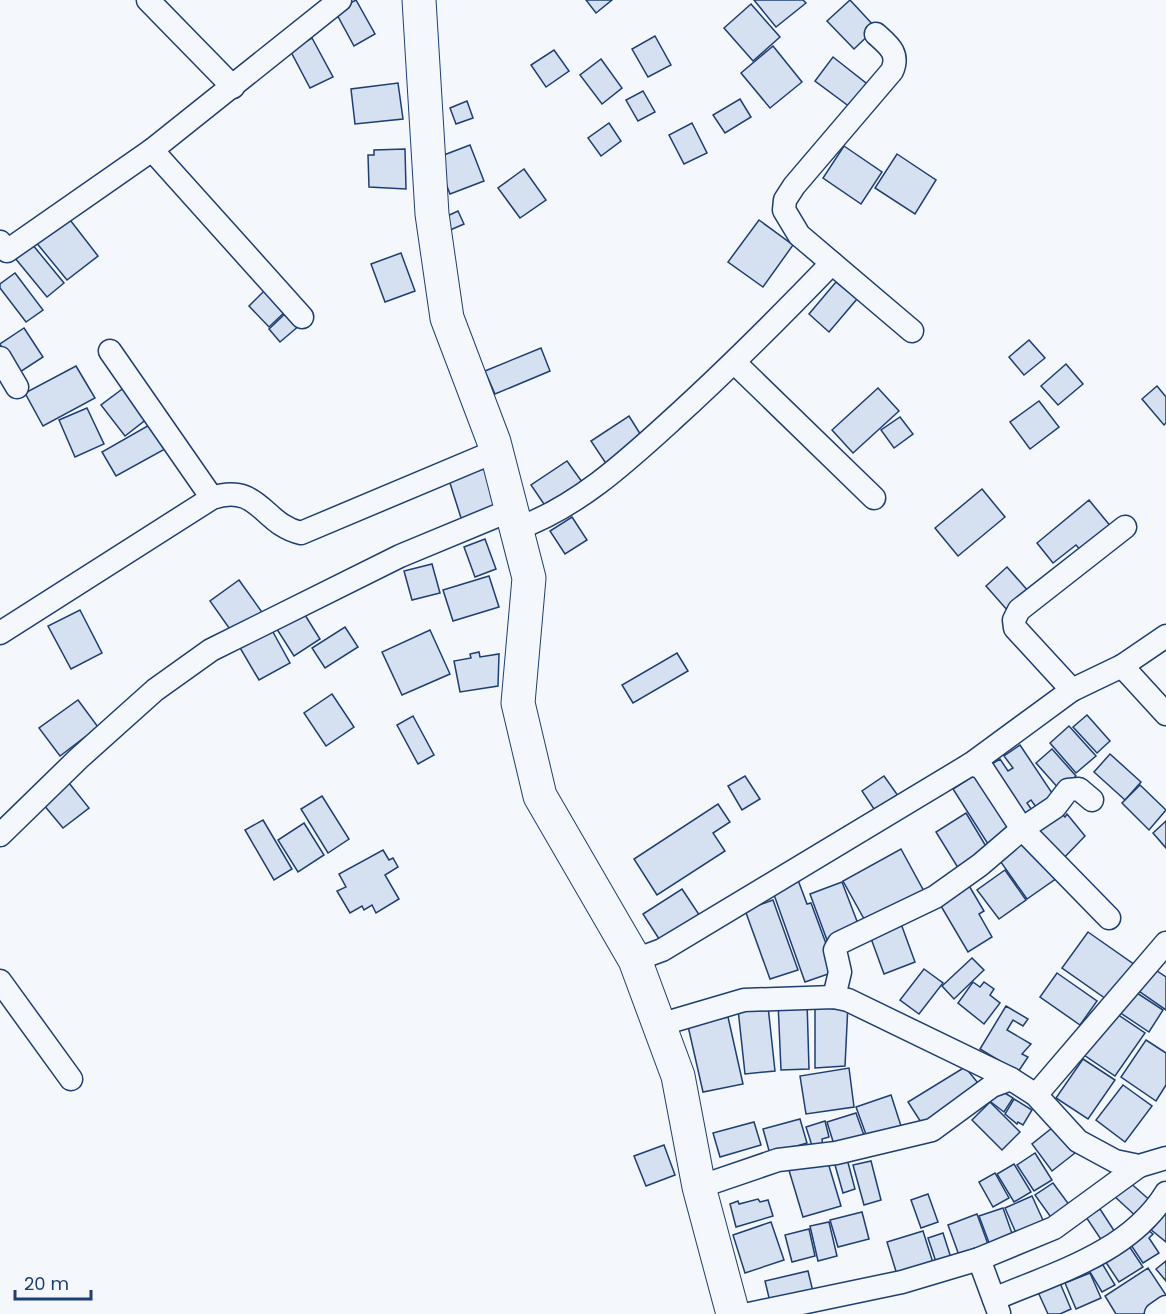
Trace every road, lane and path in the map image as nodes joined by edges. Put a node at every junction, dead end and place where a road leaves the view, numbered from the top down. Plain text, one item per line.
1 (148, 0) edge
2 (340, 0) edge
3 (419, 0) edge
4 (876, 34) dead end
5 (233, 87) junction
6 (152, 150) junction
7 (2, 250) edge
8 (832, 263) junction
9 (302, 317) dead end
10 (912, 331) dead end
11 (111, 351) dead end
12 (0, 358) edge
13 (735, 363) junction
14 (17, 387) dead end
15 (496, 452) junction
16 (212, 498) junction
17 (874, 498) dead end
18 (514, 520) junction
19 (1125, 526) dead end
20 (0, 633) edge
21 (1166, 636) edge
22 (1122, 666) junction
23 (1072, 690) junction
24 (1166, 714) edge
25 (971, 764) junction
26 (1092, 800) dead end
27 (1022, 829) junction
28 (0, 835) edge
29 (1109, 918) dead end
30 (1166, 943) edge
31 (635, 960) junction
32 (0, 981) edge
33 (834, 998) junction
34 (659, 1024) junction
35 (71, 1079) dead end
36 (1011, 1079) junction
37 (1036, 1095) junction
38 (1154, 1162) edge
39 (1166, 1186) edge
40 (699, 1187) junction
41 (1166, 1192) edge
42 (979, 1259) junction
43 (997, 1307) edge
44 (1166, 1308) edge
45 (734, 1314) edge
46 (749, 1314) edge
47 (1156, 1314) edge

1 - 5 street
2 - 5 street
3 - 15 street
4 - 8 street
5 - 6 street
6 - 7 street
6 - 9 street
8 - 10 street
8 - 13 street
11 - 16 street
12 - 14 street
13 - 17 street
13 - 18 street
15 - 16 street
15 - 18 street
16 - 20 street
18 - 28 street
18 - 31 street
19 - 23 street
21 - 22 street
22 - 23 street
22 - 24 street
23 - 25 street
25 - 27 street
25 - 31 street
26 - 27 street
27 - 29 street
27 - 33 street
30 - 37 street
31 - 34 street
32 - 35 street
33 - 34 street
33 - 36 street
34 - 40 street
36 - 37 street
36 - 40 street
37 - 38 street
38 - 39 street
38 - 42 street
40 - 45 street
41 - 43 street
42 - 43 street
42 - 46 street
44 - 47 street

